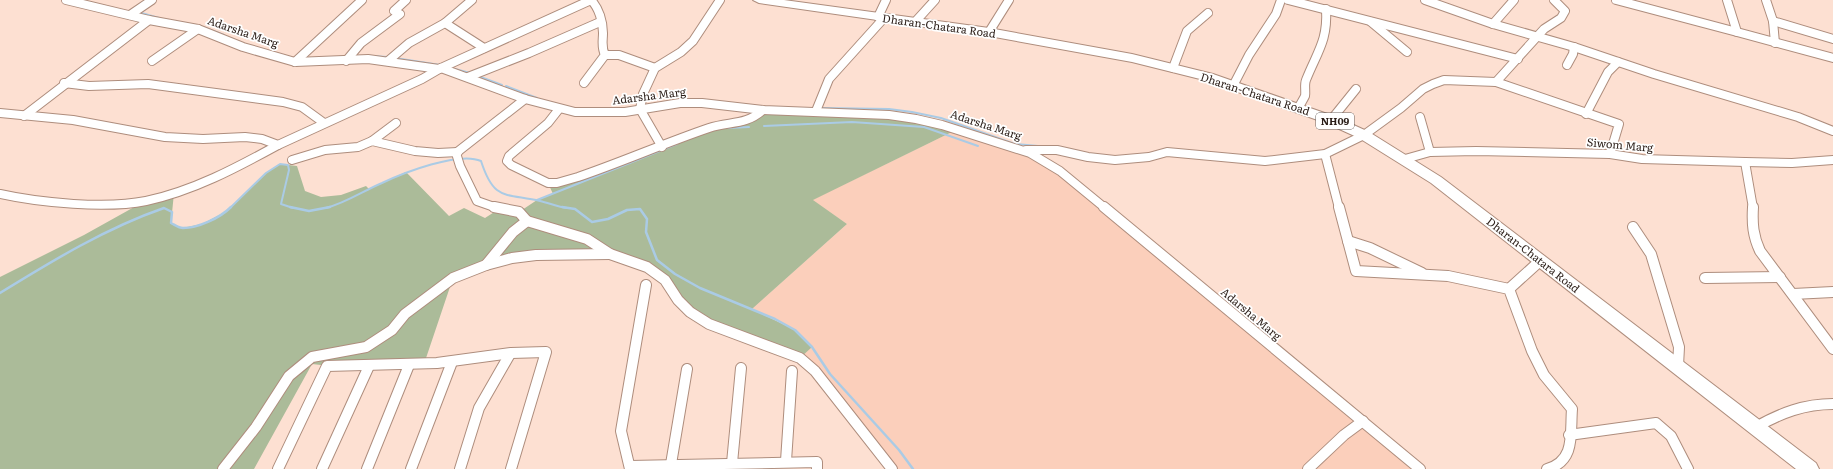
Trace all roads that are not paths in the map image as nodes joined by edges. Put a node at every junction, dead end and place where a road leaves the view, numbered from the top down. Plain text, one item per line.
1 (66, 0) edge
2 (152, 0) edge
3 (362, 0) edge
4 (406, 0) edge
5 (472, 0) edge
6 (720, 0) edge
7 (759, 0) edge
8 (886, 0) edge
9 (935, 0) edge
10 (1009, 0) edge
11 (1281, 0) edge
12 (1288, 0) edge
13 (1514, 0) edge
14 (1554, 0) edge
15 (1616, 0) edge
16 (1727, 0) edge
17 (1766, 0) edge
18 (1430, 1) edge
19 (1326, 9) junction
20 (1208, 13) dead end
21 (130, 15) junction
22 (881, 18) junction
23 (149, 20) junction
24 (1369, 20) junction
25 (1773, 21) junction
26 (600, 22) junction
27 (915, 22) junction
28 (445, 23) junction
29 (1494, 24) junction
30 (198, 29) junction
31 (989, 32) junction
32 (1737, 32) junction
33 (1538, 37) junction
34 (1833, 39) edge
35 (1776, 43) junction
36 (1574, 47) junction
37 (484, 48) junction
38 (1407, 52) dead end
39 (604, 54) junction
40 (1833, 58) edge
41 (1518, 59) junction
42 (152, 61) dead end
43 (346, 61) junction
44 (388, 61) junction
45 (295, 62) junction
46 (1618, 62) junction
47 (1567, 65) dead end
48 (440, 68) junction
49 (655, 68) junction
50 (1173, 68) junction
51 (468, 77) junction
52 (1496, 82) junction
53 (64, 83) junction
54 (584, 84) dead end
55 (1233, 86) junction
56 (1356, 89) dead end
57 (525, 98) junction
58 (1298, 107) junction
59 (559, 109) junction
60 (640, 110) junction
61 (763, 110) junction
62 (816, 112) junction
63 (0, 113) edge
64 (1586, 114) junction
65 (24, 116) junction
66 (1420, 117) dead end
67 (1331, 120) junction
68 (324, 123) junction
69 (396, 123) dead end
70 (1833, 131) edge
71 (1364, 134) junction
72 (372, 140) junction
73 (278, 146) junction
74 (662, 147) junction
75 (1025, 150) junction
76 (1430, 152) junction
77 (1326, 154) junction
78 (1610, 154) junction
79 (457, 157) junction
80 (1405, 159) junction
81 (292, 160) dead end
82 (1833, 160) edge
83 (1745, 162) junction
84 (0, 194) edge
85 (526, 221) junction
86 (1633, 227) dead end
87 (1348, 241) junction
88 (610, 254) junction
89 (1541, 260) junction
90 (486, 265) junction
91 (1425, 274) junction
92 (1780, 277) junction
93 (1705, 278) dead end
94 (646, 285) dead end
95 (1509, 289) junction
96 (1833, 292) edge
97 (1793, 294) junction
98 (1833, 349) edge
99 (510, 354) junction
100 (452, 362) junction
101 (409, 365) junction
102 (369, 366) junction
103 (1678, 366) junction
104 (741, 368) dead end
105 (687, 369) dead end
106 (792, 371) dead end
107 (1833, 404) edge
108 (1363, 421) junction
109 (1756, 427) junction
110 (1569, 435) junction
111 (786, 461) junction
112 (732, 463) junction
113 (671, 464) junction
114 (630, 467) edge
115 (223, 469) edge
116 (278, 469) edge
117 (322, 469) edge
118 (366, 469) edge
119 (411, 469) edge
120 (460, 469) edge
121 (511, 469) edge
122 (817, 469) edge
123 (892, 469) edge
124 (1308, 469) edge
125 (1420, 469) edge
126 (1547, 469) edge
127 (1688, 469) edge
128 (1810, 469) edge

1 - 21 street, Adarsha Marg
2 - 21 street
3 - 45 street
4 - 43 street
5 - 28 street
6 - 49 street
7 - 22 main road, Dharan-Chatara Road / NH09
8 - 22 street
9 - 27 street
10 - 31 street
11 - 55 street
12 - 19 street
13 - 29 street
14 - 33 street
15 - 32 street
16 - 32 street
17 - 25 street
18 - 29 street
19 - 24 street
19 - 58 street
20 - 50 street
21 - 23 street, Adarsha Marg
22 - 27 main road, Dharan-Chatara Road / NH09
22 - 62 street
23 - 30 street, Adarsha Marg
23 - 53 street
24 - 38 street
24 - 41 street
25 - 34 street
25 - 35 street
26 - 37 street
26 - 39 street
26 - 51 street
27 - 31 main road, Dharan-Chatara Road / NH09
28 - 37 street
28 - 44 street
29 - 33 street
30 - 42 street
30 - 45 street, Adarsha Marg
31 - 50 main road, Dharan-Chatara Road / NH09
32 - 35 street
33 - 36 street
33 - 41 street
35 - 40 street
36 - 46 street
36 - 47 street
37 - 48 street
39 - 49 street
39 - 54 street
41 - 52 street
43 - 44 street, Adarsha Marg
43 - 45 street, Adarsha Marg
44 - 48 street, Adarsha Marg
46 - 64 street
46 - 70 street
48 - 51 street, Adarsha Marg
48 - 68 street
49 - 60 street
50 - 55 main road, Dharan-Chatara Road / NH09
51 - 57 street, Adarsha Marg
52 - 64 street
52 - 71 street
53 - 65 street
53 - 68 street
55 - 58 main road, Dharan-Chatara Road / NH09
56 - 67 street
57 - 59 street, Adarsha Marg
57 - 79 street
58 - 67 main road, Dharan-Chatara Road / NH09
59 - 60 street, Adarsha Marg
59 - 74 street
60 - 61 street, Adarsha Marg
60 - 74 street
61 - 62 street, Adarsha Marg
61 - 74 street
62 - 75 street, Adarsha Marg
63 - 65 street
64 - 78 street
65 - 73 street
66 - 76 street
67 - 71 main road, Dharan-Chatara Road / NH09
68 - 73 street
69 - 72 street
71 - 77 street
71 - 80 main road, Dharan-Chatara Road / NH09
72 - 79 street
72 - 81 street
73 - 84 street
75 - 77 street
75 - 108 street, Adarsha Marg
76 - 78 street, Siwom Marg
76 - 80 street, Siwom Marg
77 - 87 street
78 - 83 street, Siwom Marg
79 - 85 street
80 - 89 main road, Dharan-Chatara Road / NH09
82 - 83 street, Siwom Marg
83 - 92 street
85 - 88 street
85 - 90 street
86 - 103 street
87 - 91 street
87 - 91 street
88 - 90 street
88 - 123 street
89 - 95 street
89 - 103 main road, Dharan-Chatara Road / NH09
90 - 115 street
91 - 95 street
92 - 93 street
92 - 97 street
94 - 114 street
95 - 110 street
96 - 97 street
97 - 98 street
99 - 100 street
99 - 120 street
99 - 121 street
100 - 101 street
100 - 119 street
101 - 102 street
101 - 118 street
102 - 116 street
102 - 117 street
103 - 109 main road, Dharan-Chatara Road / NH09
104 - 112 street
105 - 113 street
106 - 111 street
107 - 109 street
108 - 124 street
108 - 125 street, Adarsha Marg
109 - 128 main road, Dharan-Chatara Road / NH09
110 - 126 street
110 - 127 street
111 - 112 street
111 - 122 street
112 - 113 street
113 - 114 street

